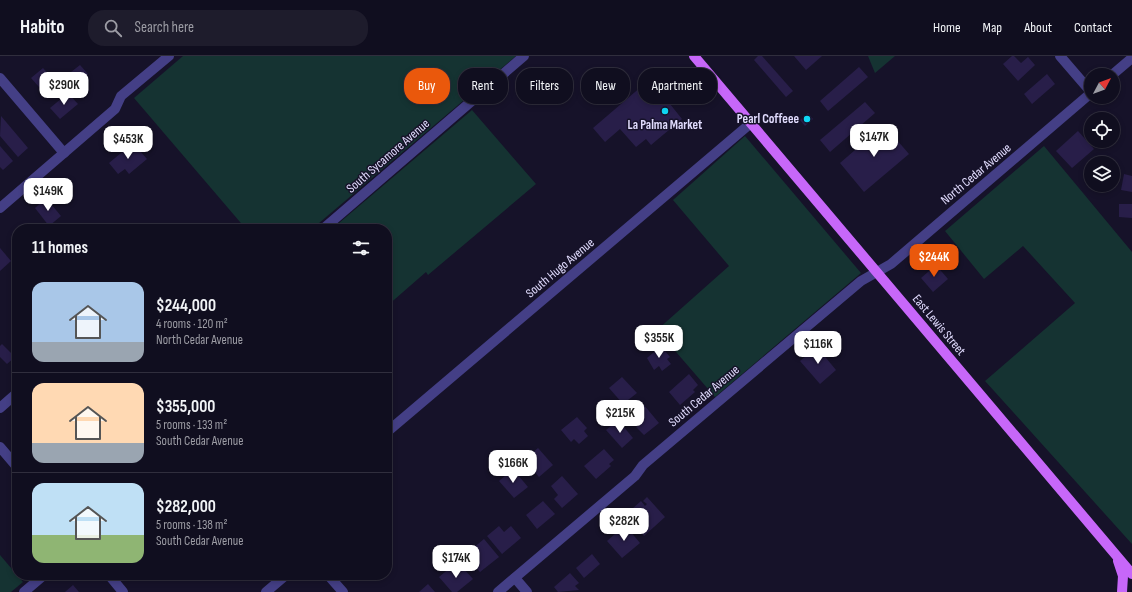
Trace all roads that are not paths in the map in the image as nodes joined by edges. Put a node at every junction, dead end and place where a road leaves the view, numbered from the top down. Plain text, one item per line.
1 (169, 56) edge
2 (524, 56) edge
3 (694, 56) edge
4 (1060, 56) edge
5 (1132, 58) edge
6 (1120, 68) edge
7 (0, 78) edge
8 (1084, 85) edge
9 (1084, 99) edge
10 (751, 123) junction
11 (64, 153) junction
12 (0, 208) edge
13 (329, 224) edge
14 (877, 272) junction
15 (12, 397) edge
16 (0, 408) edge
17 (392, 428) edge
18 (0, 447) edge
19 (12, 461) edge
20 (1115, 554) junction
21 (1132, 566) edge
22 (1132, 574) edge
23 (515, 578) junction
24 (38, 580) edge
25 (113, 580) edge
26 (280, 580) edge
27 (332, 580) edge
28 (24, 592) edge
29 (123, 592) edge
30 (266, 592) edge
31 (343, 592) edge
32 (498, 592) edge
33 (527, 592) edge
34 (1122, 592) edge

1 - 11 street
2 - 13 street, South Sycamore Avenue
3 - 10 main road, East Lewis Street
4 - 8 street
5 - 6 street
7 - 11 street
9 - 14 street, North Cedar Avenue
10 - 14 main road, East Lewis Street
10 - 17 street, South Hugo Avenue
11 - 12 street
14 - 20 main road, East Lewis Street
14 - 23 street, South Cedar Avenue
15 - 16 street
18 - 19 street
20 - 21 main road
20 - 22 main road, East Lewis Street
20 - 34 main road
23 - 32 street, South Cedar Avenue
23 - 33 street
24 - 28 street
25 - 29 street
26 - 30 street
27 - 31 street

